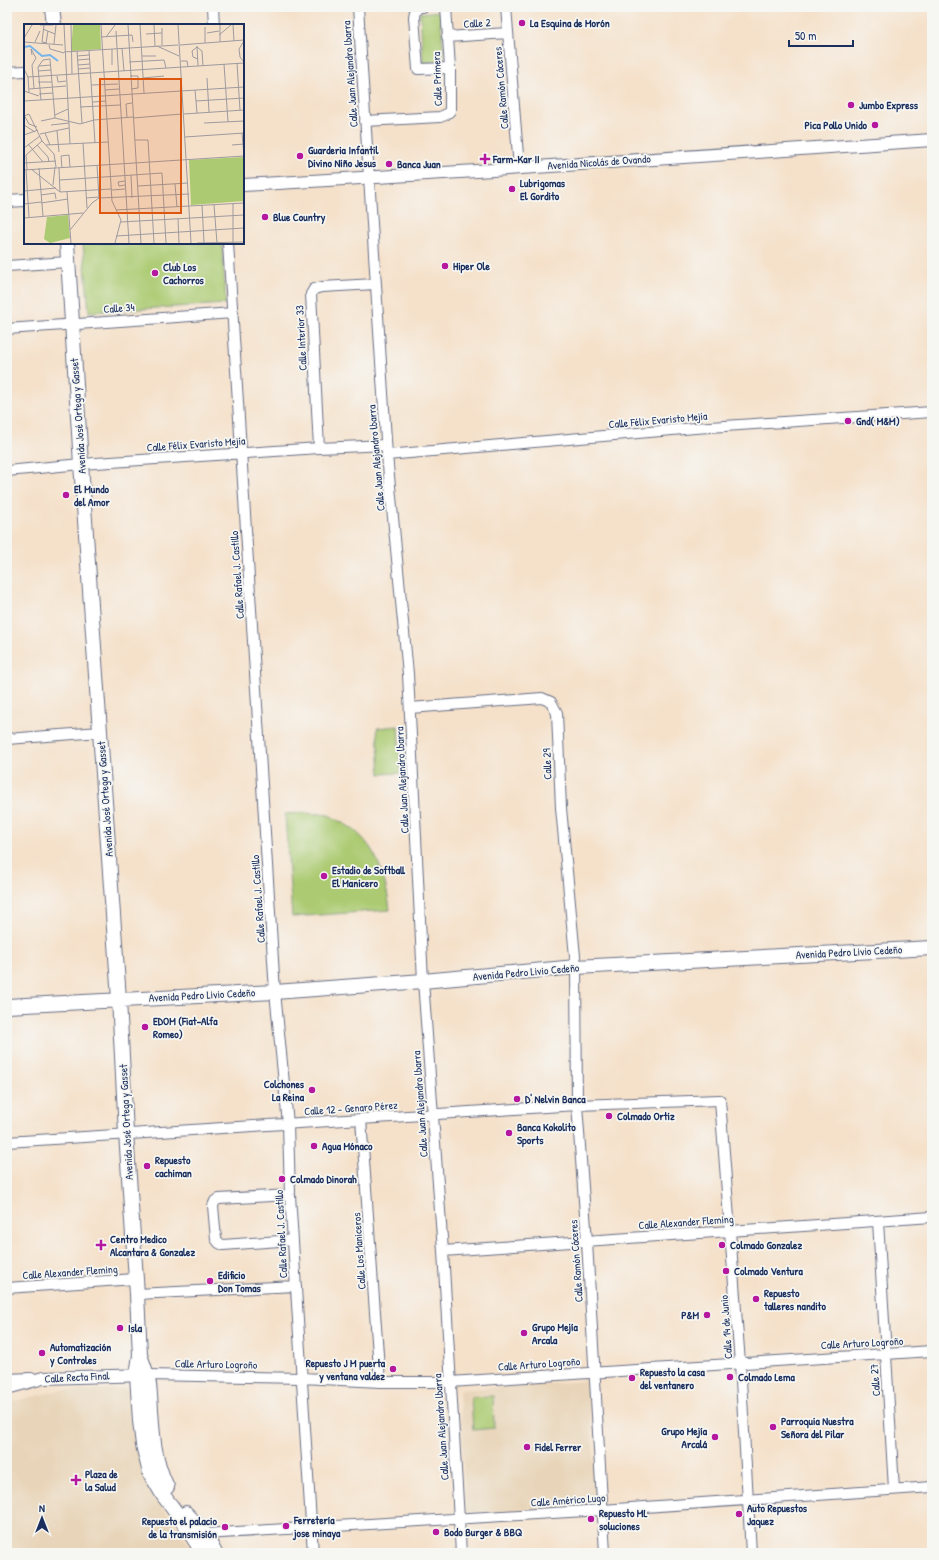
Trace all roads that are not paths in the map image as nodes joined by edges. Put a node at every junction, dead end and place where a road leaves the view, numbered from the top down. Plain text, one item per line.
1 (52, 7) edge
2 (213, 7) edge
3 (358, 7) edge
4 (423, 7) edge
5 (446, 7) edge
6 (506, 7) edge
7 (54, 24) edge
8 (214, 24) edge
9 (508, 33) junction
10 (447, 37) junction
11 (450, 68) junction
12 (24, 71) edge
13 (7, 72) edge
14 (365, 121) junction
15 (932, 140) edge
16 (519, 168) junction
17 (369, 178) junction
18 (244, 185) edge
19 (24, 200) edge
20 (7, 201) edge
21 (67, 244) edge
22 (228, 244) edge
23 (68, 262) junction
24 (7, 266) edge
25 (375, 284) junction
26 (233, 313) junction
27 (72, 324) junction
28 (7, 329) edge
29 (932, 412) edge
30 (319, 448) junction
31 (387, 450) junction
32 (242, 453) junction
33 (80, 464) junction
34 (7, 471) edge
35 (410, 708) junction
36 (100, 732) junction
37 (7, 739) edge
38 (932, 948) edge
39 (576, 967) junction
40 (423, 981) junction
41 (275, 992) junction
42 (119, 1000) junction
43 (7, 1006) edge
44 (720, 1100) joint
45 (577, 1105) junction
46 (432, 1114) junction
47 (361, 1119) junction
48 (288, 1124) junction
49 (126, 1133) junction
50 (7, 1142) edge
51 (290, 1195) junction
52 (932, 1217) edge
53 (878, 1221) junction
54 (731, 1231) junction
55 (293, 1240) junction
56 (587, 1242) junction
57 (443, 1251) junction
58 (135, 1279) junction
59 (296, 1286) junction
60 (7, 1288) edge
61 (137, 1294) junction
62 (932, 1351) edge
63 (886, 1354) junction
64 (740, 1363) junction
65 (595, 1373) junction
66 (142, 1375) junction
67 (43, 1378) junction
68 (302, 1378) junction
69 (7, 1379) edge
70 (380, 1382) junction
71 (450, 1382) junction
72 (7, 1388) edge
73 (932, 1487) edge
74 (894, 1489) junction
75 (748, 1499) junction
76 (602, 1510) junction
77 (460, 1519) junction
78 (183, 1522) junction
79 (312, 1528) junction
80 (205, 1534) junction
81 (203, 1553) edge
82 (215, 1553) edge
83 (313, 1553) edge
84 (461, 1553) edge
85 (605, 1553) edge
86 (751, 1553) edge

1 - 7 main road
2 - 8 street
3 - 14 street, Calle Juan Alejandro lbarra
4 - 11 street
5 - 10 street, Calle Primera
6 - 9 street, Calle Ramón Cáceres
9 - 10 street, Calle 2
9 - 16 street, Calle Ramón Cáceres
10 - 11 street, Calle Primera
11 - 14 street, Calle Primera
12 - 13 street
14 - 17 street, Calle Juan Alejandro lbarra
15 - 16 street, Avenida Nicolás de Ovando
16 - 17 street, Avenida Nicolás de Ovando
17 - 18 street, Avenida Nicolás de Ovando
17 - 25 street, Calle Juan Alejandro lbarra
19 - 20 street
21 - 23 main road, Avenida José Ortega y Gasset
22 - 26 street, Calle Rafael J. Castillo
23 - 24 street
23 - 27 main road, Avenida José Ortega y Gasset
25 - 30 street, Calle Interior 33
25 - 31 street, Calle Juan Alejandro lbarra
26 - 27 street, Calle 34
26 - 32 street, Calle Rafael J. Castillo
27 - 28 street, Calle 34
27 - 33 main road, Avenida José Ortega y Gasset
29 - 31 street, Calle Félix Evaristo Mejía
30 - 31 street, Calle Félix Evaristo Mejía
30 - 32 street, Calle Félix Evaristo Mejía
31 - 35 street, Calle Juan Alejandro lbarra
32 - 33 street, Calle Félix Evaristo Mejía
32 - 41 street, Calle Rafael J. Castillo
33 - 34 street, Calle Félix Evaristo Mejía
33 - 36 main road, Avenida José Ortega y Gasset
35 - 39 street, Calle 29
35 - 40 street, Calle Juan Alejandro lbarra
36 - 37 street
36 - 42 main road, Avenida José Ortega y Gasset
38 - 39 main road, Avenida Pedro Livio Cedeño
39 - 40 main road, Avenida Pedro Livio Cedeño
39 - 45 street, Calle Ramón Cáceres
40 - 41 main road, Avenida Pedro Livio Cedeño
40 - 46 street, Calle Juan Alejandro lbarra
41 - 42 main road, Avenida Pedro Livio Cedeño
41 - 48 street, Calle Rafael J. Castillo
42 - 43 main road, Avenida Pedro Livio Cedeño
42 - 49 main road, Avenida José Ortega y Gasset
44 - 45 street, Calle 12 - Genaro Pérez
44 - 54 street, Calle 14 de Junio
45 - 46 street, Calle 12 - Genaro Pérez
45 - 56 street, Calle Ramón Cáceres
46 - 47 street, Calle 12 - Genaro Pérez
46 - 57 street, Calle Juan Alejandro lbarra
47 - 48 street, Calle 12 - Genaro Pérez
47 - 70 street, Calle Los Maniceros
48 - 49 street, Calle 12 - Genaro Pérez
48 - 51 street, Calle Rafael J. Castillo
49 - 50 street, Calle 12 - Genaro Pérez
49 - 58 main road, Avenida José Ortega y Gasset
51 - 55 street, Calle Rafael J. Castillo
51 - 55 street
52 - 53 street, Calle Alexander Fleming
53 - 54 street, Calle Alexander Fleming
53 - 63 street, Calle 27
54 - 56 street, Calle Alexander Fleming
54 - 64 street, Calle 14 de Junio
55 - 59 street, Calle Rafael J. Castillo
56 - 57 street, Calle Alexander Fleming
56 - 65 street, Calle Ramón Cáceres
57 - 71 street, Calle Juan Alejandro lbarra
58 - 60 street, Calle Alexander Fleming
58 - 61 main road, Avenida José Ortega y Gasset
59 - 61 street
59 - 68 street, Calle Rafael J. Castillo
61 - 66 main road, Avenida José Ortega y Gasset
62 - 63 street, Calle Arturo Logroño
63 - 64 street, Calle Arturo Logroño
63 - 74 street, Calle 27
64 - 65 street, Calle Arturo Logroño
64 - 75 street, Calle 14 de Junio
65 - 71 street, Calle Arturo Logroño
65 - 76 street, Calle Ramón Cáceres
66 - 67 street, Calle Recta Final
66 - 68 street, Calle Arturo Logroño
66 - 78 main road, Avenida José Ortega y Gasset
66 - 80 main road, Avenida José Ortega y Gasset
67 - 69 street
67 - 72 street, Calle Recta Final
68 - 70 street, Calle Arturo Logroño
68 - 79 street, Calle Rafael J. Castillo
70 - 71 street, Calle Arturo Logroño
71 - 77 street, Calle Juan Alejandro lbarra
73 - 74 street, Calle Américo Lugo
74 - 75 street, Calle Américo Lugo
75 - 76 street, Calle Américo Lugo
75 - 86 street, Calle 14 de Junio
76 - 77 street, Calle Américo Lugo
76 - 85 street, Calle Ramón Cáceres
77 - 79 street, Calle Américo Lugo
77 - 84 street, Calle Juan Alejandro lbarra
78 - 80 street
78 - 81 main road, Avenida José Ortega y Gasset
79 - 80 street, Calle Américo Lugo
79 - 83 street, Calle Rafael J. Castillo
80 - 82 main road, Avenida José Ortega y Gasset

